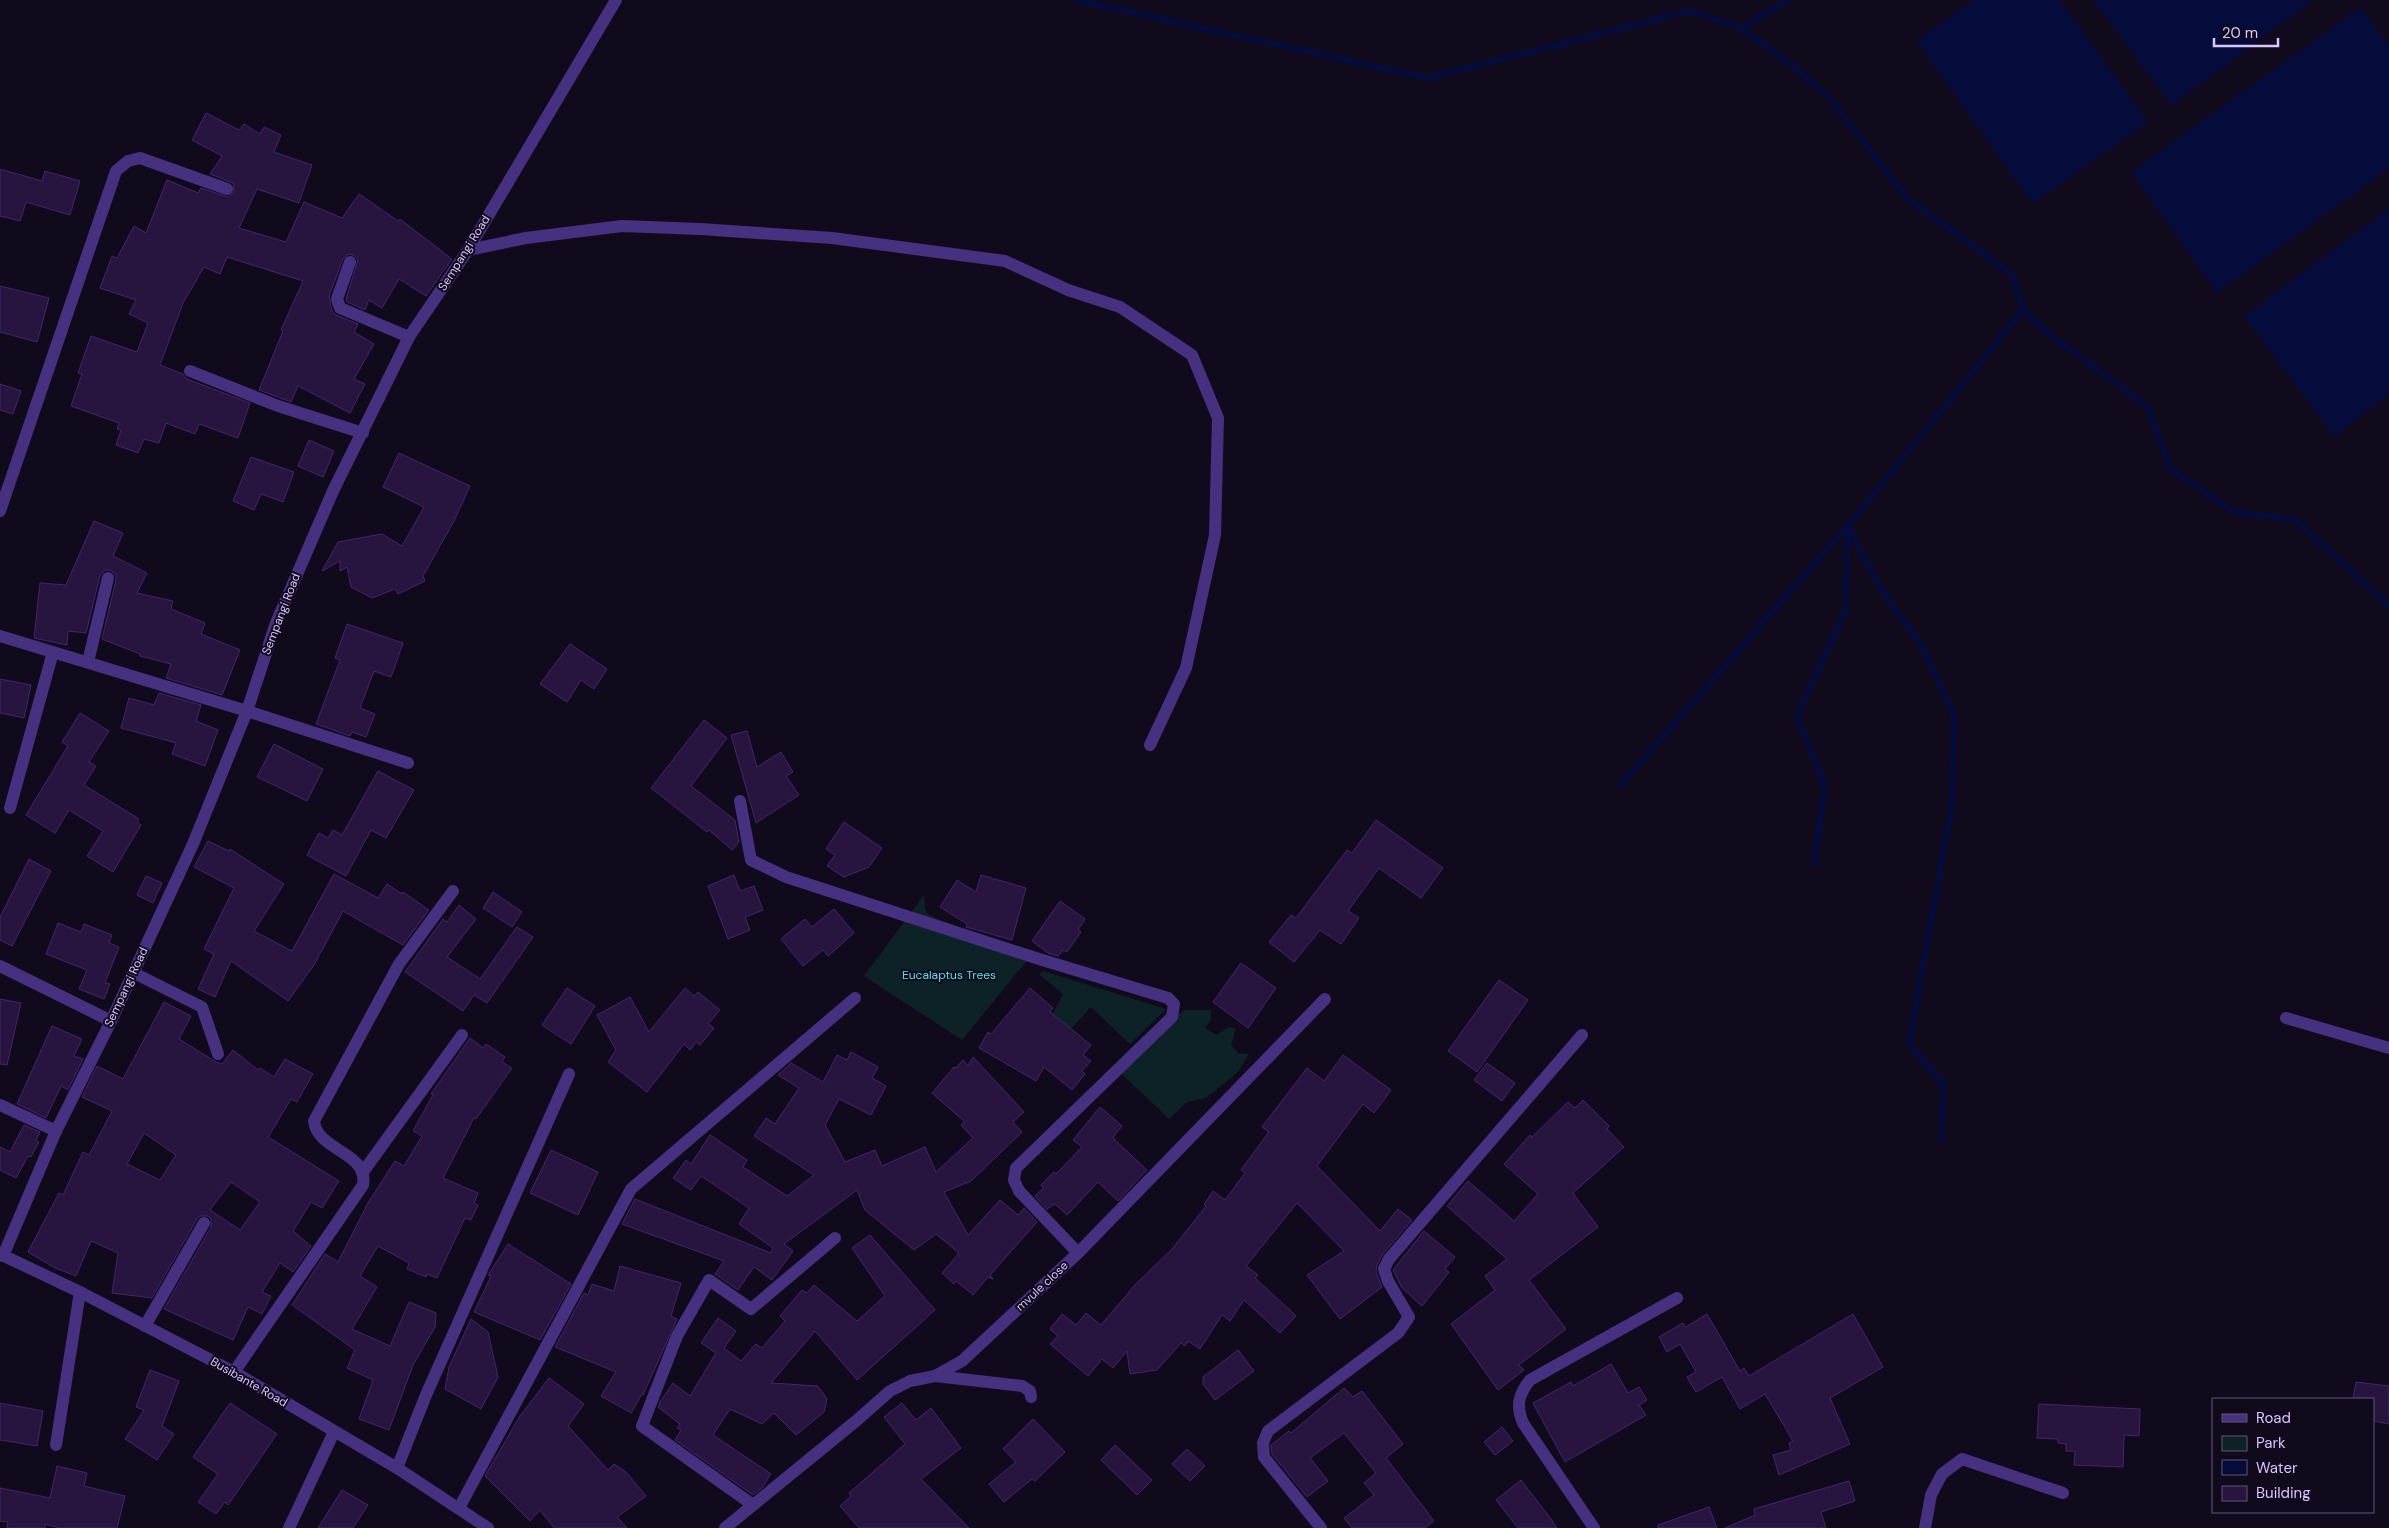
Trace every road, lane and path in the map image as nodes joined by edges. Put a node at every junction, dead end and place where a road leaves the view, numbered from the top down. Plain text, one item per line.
1 (616, 0) edge
2 (227, 190) dead end
3 (468, 250) junction
4 (350, 262) dead end
5 (409, 337) junction
6 (190, 370) dead end
7 (363, 433) junction
8 (0, 510) edge
9 (108, 578) dead end
10 (0, 636) edge
11 (53, 652) junction
12 (88, 662) junction
13 (248, 711) junction
14 (1150, 745) dead end
15 (408, 764) dead end
16 (740, 801) dead end
17 (10, 808) dead end
18 (453, 892) dead end
19 (0, 966) edge
20 (134, 973) junction
21 (855, 998) dead end
22 (1325, 999) dead end
23 (2286, 1018) dead end
24 (111, 1021) junction
25 (462, 1035) dead end
26 (1582, 1035) dead end
27 (2389, 1048) edge
28 (218, 1054) dead end
29 (569, 1074) dead end
30 (0, 1105) edge
31 (56, 1131) junction
32 (363, 1172) junction
33 (204, 1223) dead end
34 (835, 1238) dead end
35 (1078, 1253) junction
36 (2, 1255) edge
37 (80, 1292) junction
38 (1677, 1298) dead end
39 (145, 1326) junction
40 (234, 1372) junction
41 (935, 1376) junction
42 (1031, 1398) dead end
43 (334, 1432) junction
44 (56, 1445) dead end
45 (397, 1468) junction
46 (2063, 1493) dead end
47 (753, 1505) junction
48 (459, 1508) junction
49 (289, 1528) edge
50 (488, 1528) edge
51 (726, 1528) edge
52 (1321, 1528) edge
53 (1594, 1528) edge
54 (1925, 1528) edge

1 - 3 street, Sempangi Road
2 - 8 street
3 - 5 street, Sempangi Road
3 - 14 street
4 - 5 street
5 - 7 street, Sempangi Road
6 - 7 street
7 - 13 street, Sempangi Road
9 - 12 street
10 - 11 street
11 - 12 street
11 - 17 street
12 - 13 street
13 - 15 street
13 - 20 street, Sempangi Road
16 - 35 street
18 - 32 street
19 - 24 street
20 - 24 street, Sempangi Road
20 - 28 street
21 - 48 street
22 - 35 street, mvule close
23 - 27 street
24 - 31 street, Sempangi Road
25 - 32 street
26 - 52 street
29 - 45 street
30 - 31 street
31 - 36 street, Sempangi Road
32 - 40 street
33 - 39 street
34 - 47 street
35 - 41 street, mvule close
36 - 37 street, Busibante Road
37 - 39 street, Busibante Road
37 - 44 street
38 - 53 street
39 - 40 street, Busibante Road
40 - 43 street, Busibante Road
41 - 42 street
41 - 47 street, mvule close
43 - 45 street, Busibante Road
43 - 49 street
45 - 48 street, Busibante Road
46 - 54 street
47 - 51 street, mvule close
48 - 50 street, Busibante Road

